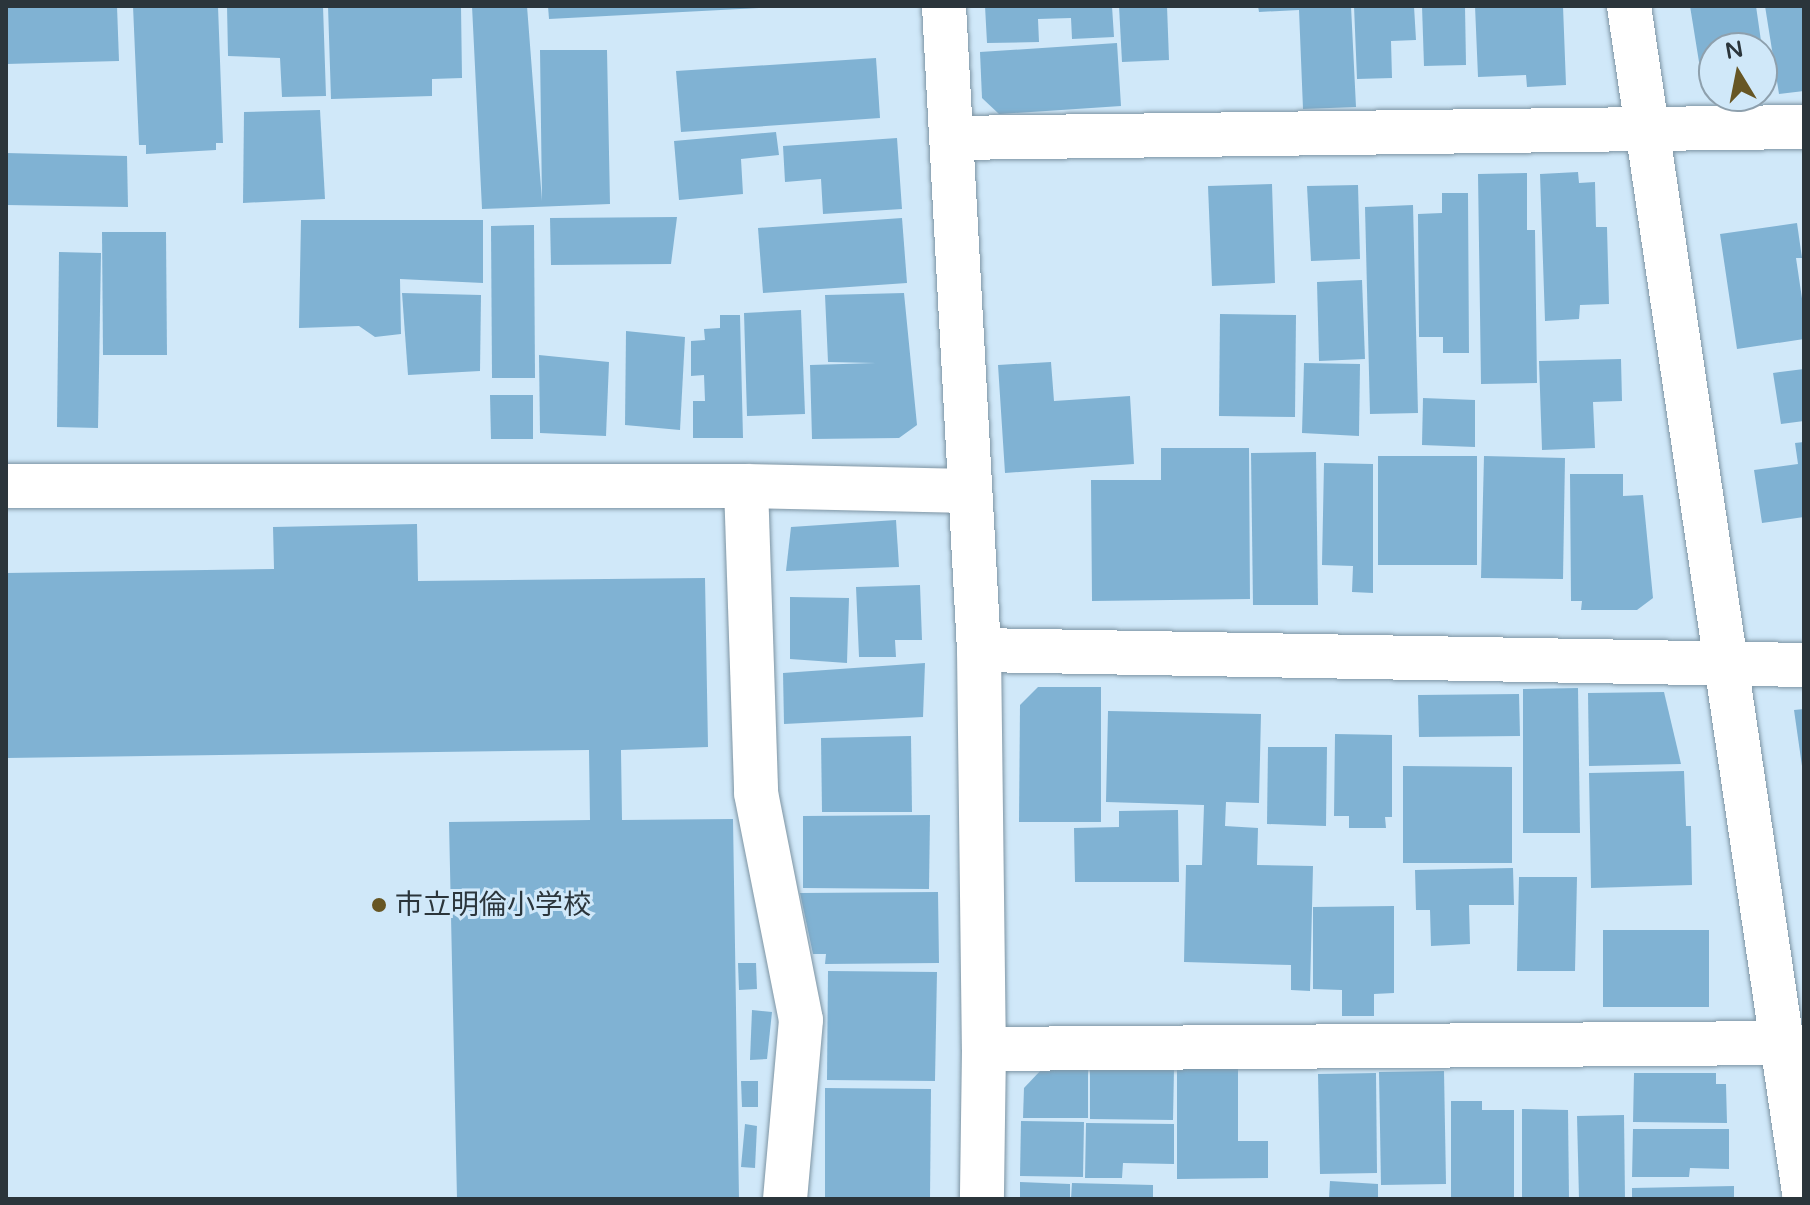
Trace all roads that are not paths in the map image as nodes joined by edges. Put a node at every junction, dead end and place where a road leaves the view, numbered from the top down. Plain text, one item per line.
1 (944, 6) edge
2 (1629, 6) edge
3 (1804, 127) edge
4 (1646, 129) junction
5 (951, 138) junction
6 (6, 486) edge
7 (746, 486) junction
8 (969, 491) junction
9 (979, 650) junction
10 (1726, 662) junction
11 (1804, 665) edge
12 (1780, 1043) junction
13 (984, 1049) junction
14 (1804, 1192) edge
15 (785, 1199) edge
16 (982, 1199) edge

1 - 5 street
2 - 4 street
3 - 4 street
4 - 5 street
4 - 10 street
5 - 8 street
6 - 7 street
7 - 8 street
7 - 15 street
8 - 9 street
9 - 10 street
9 - 13 street
10 - 11 street
10 - 12 street
12 - 13 street
12 - 14 street
13 - 16 street

